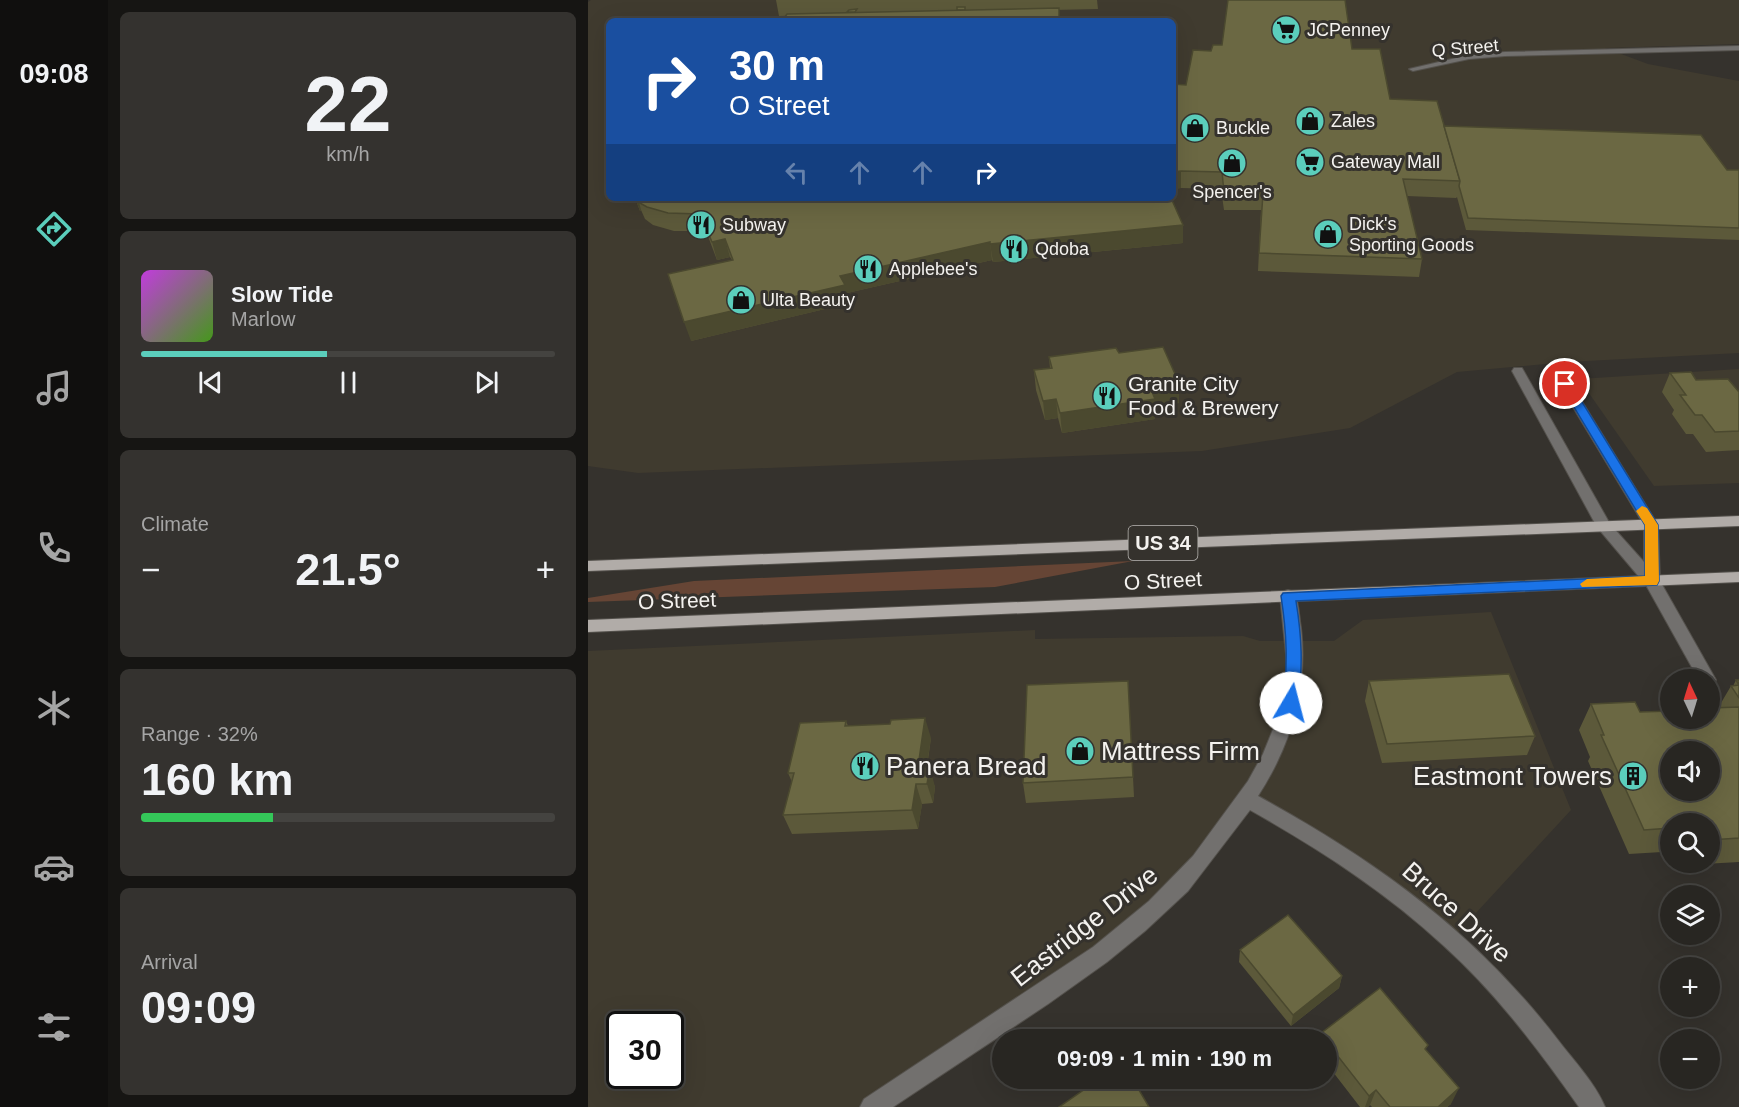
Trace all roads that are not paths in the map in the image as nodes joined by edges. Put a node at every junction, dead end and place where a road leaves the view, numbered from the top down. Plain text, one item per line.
1 (1739, 48) edge
2 (1739, 57) edge
3 (1556, 369) dead end
4 (1518, 371) dead end
5 (1739, 521) edge
6 (1651, 525) junction
7 (1604, 527) junction
8 (588, 566) edge
9 (1739, 577) edge
10 (1652, 581) junction
11 (1288, 596) junction
12 (588, 626) edge
13 (1702, 669) edge
14 (1248, 800) junction
15 (872, 1107) edge
16 (1593, 1107) edge

1 - 2 street, Q Street
3 - 6 street
4 - 7 street
5 - 6 main road, O Street / US 34
6 - 7 main road, O Street / US 34
6 - 10 street
7 - 8 main road, O Street / US 34
7 - 10 street
9 - 10 main road, O Street
10 - 11 main road, O Street
10 - 13 street
11 - 12 main road, O Street
11 - 14 street, Eastridge Drive
14 - 15 street, Eastridge Drive
14 - 16 street, Bruce Drive

